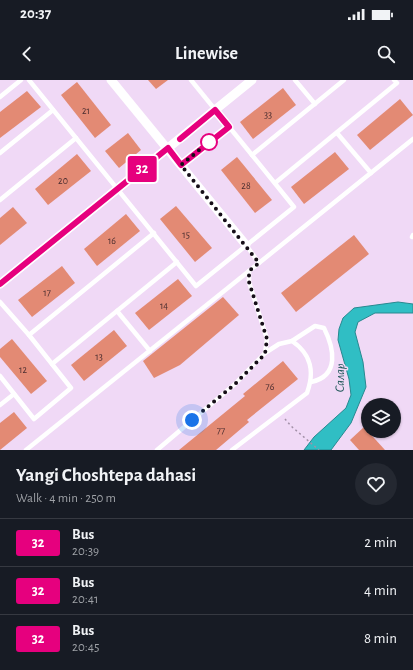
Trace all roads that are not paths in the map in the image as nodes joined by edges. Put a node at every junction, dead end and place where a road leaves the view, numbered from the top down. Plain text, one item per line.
1 (21, 80) edge
2 (29, 80) edge
3 (111, 80) edge
4 (191, 80) edge
5 (252, 80) edge
6 (295, 80) edge
7 (344, 80) edge
8 (394, 80) edge
9 (0, 97) edge
10 (314, 104) junction
11 (53, 110) junction
12 (215, 110) junction
13 (229, 127) junction
14 (337, 133) junction
15 (76, 138) junction
16 (413, 140) edge
17 (168, 148) junction
18 (0, 153) edge
19 (252, 155) junction
20 (181, 165) junction
21 (371, 173) junction
22 (275, 184) junction
23 (119, 189) junction
24 (0, 200) edge
25 (154, 233) junction
26 (246, 245) junction
27 (177, 262) junction
28 (259, 263) junction
29 (249, 271) junction
30 (0, 284) edge
31 (0, 302) edge
32 (117, 311) junction
33 (29, 335) junction
34 (292, 341) junction
35 (150, 351) junction
36 (265, 354) junction
37 (52, 364) junction
38 (0, 376) edge
39 (311, 382) junction
40 (14, 394) junction
41 (1, 402) edge
42 (26, 450) edge
43 (157, 450) edge
44 (232, 450) edge

1 - 9 lane
2 - 11 lane
3 - 17 street
4 - 12 lane
5 - 12 street
6 - 10 lane
7 - 10 lane
8 - 14 lane
10 - 19 lane
11 - 15 lane
11 - 18 lane
12 - 13 lane
12 - 17 street
13 - 19 lane
13 - 20 lane
14 - 21 lane
14 - 22 lane
15 - 23 lane
15 - 24 lane
16 - 21 lane
17 - 20 street
17 - 23 street
19 - 22 lane
20 - 26 street
21 - 28 lane
22 - 26 lane
23 - 25 lane
23 - 30 street
25 - 27 lane
25 - 33 lane
26 - 27 lane
26 - 28 lane
27 - 32 lane
28 - 29 lane
29 - 35 lane
29 - 36 lane
31 - 33 lane
32 - 35 lane
32 - 37 lane
33 - 37 lane
34 - 36 lane
34 - 39 lane
34 - 39 lane
35 - 42 lane
36 - 43 lane
37 - 40 lane
38 - 40 lane
39 - 44 lane
40 - 41 lane

